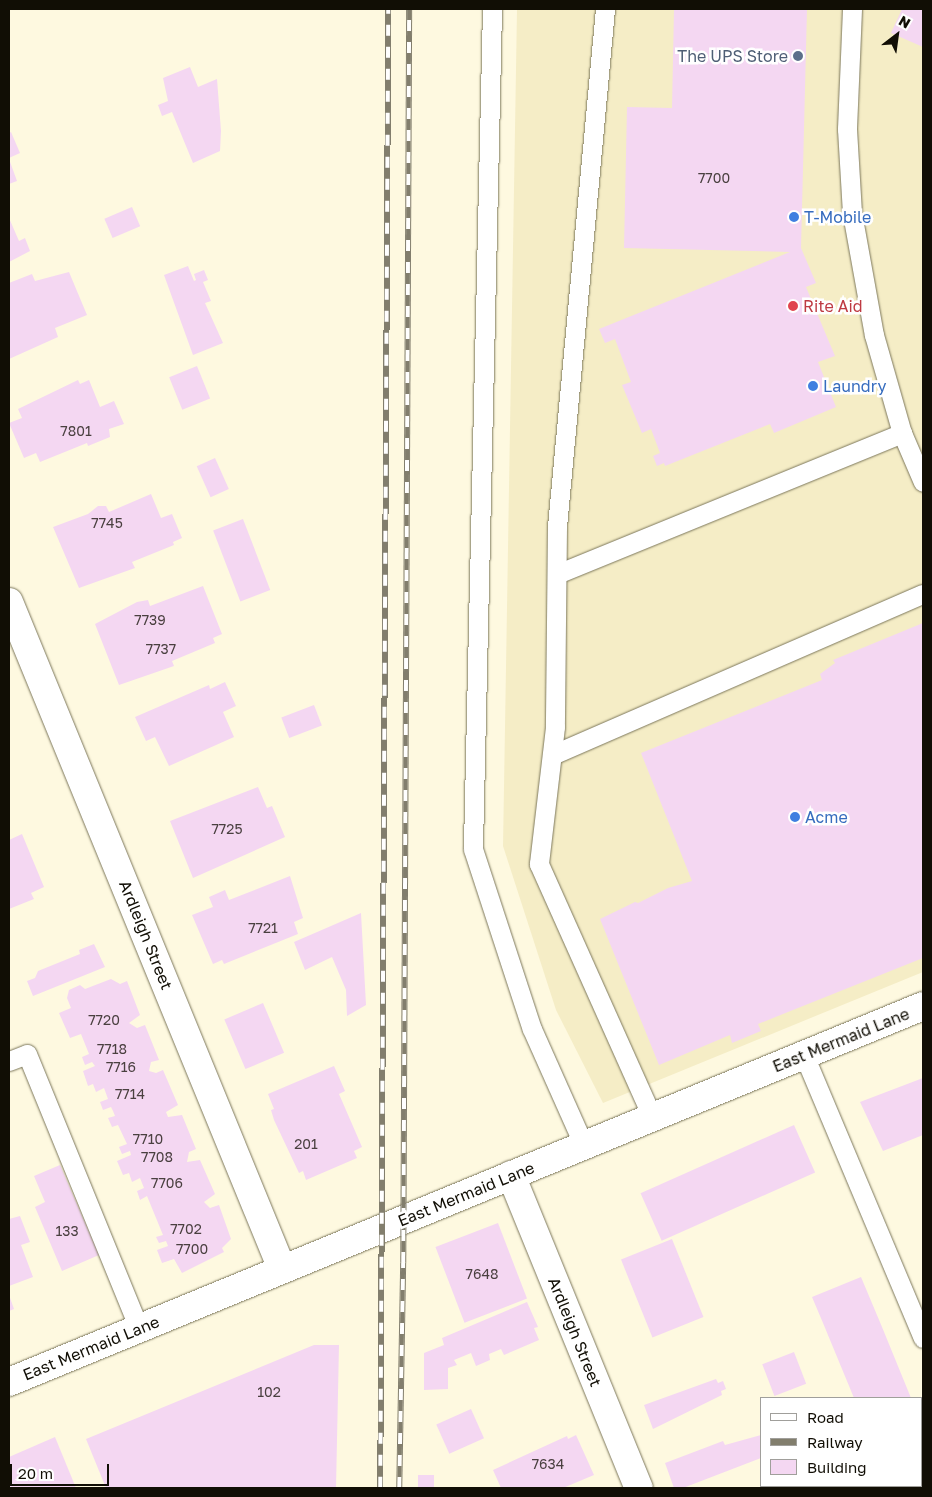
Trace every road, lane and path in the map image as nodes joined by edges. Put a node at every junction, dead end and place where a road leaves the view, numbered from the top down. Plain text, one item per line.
1 (492, 9) edge
2 (604, 9) edge
3 (852, 9) edge
4 (902, 433) junction
5 (923, 482) edge
6 (557, 574) junction
7 (923, 594) edge
8 (9, 602) edge
9 (552, 754) junction
10 (923, 1006) edge
11 (804, 1055) junction
12 (9, 1061) edge
13 (652, 1117) junction
14 (584, 1146) junction
15 (512, 1175) junction
16 (282, 1269) junction
17 (139, 1328) junction
18 (923, 1338) edge
19 (9, 1382) edge
20 (639, 1488) edge

1 - 14 lane
2 - 6 lane
3 - 4 lane
4 - 5 lane
4 - 6 lane
6 - 9 lane
7 - 9 lane
8 - 16 street, Ardleigh Street
9 - 13 lane
10 - 11 street, East Mermaid Lane
11 - 13 street, East Mermaid Lane
11 - 18 lane
12 - 17 lane
13 - 14 street, East Mermaid Lane
14 - 15 street, East Mermaid Lane
15 - 16 street, East Mermaid Lane
15 - 20 street, Ardleigh Street
16 - 17 street, East Mermaid Lane
17 - 19 street, East Mermaid Lane

